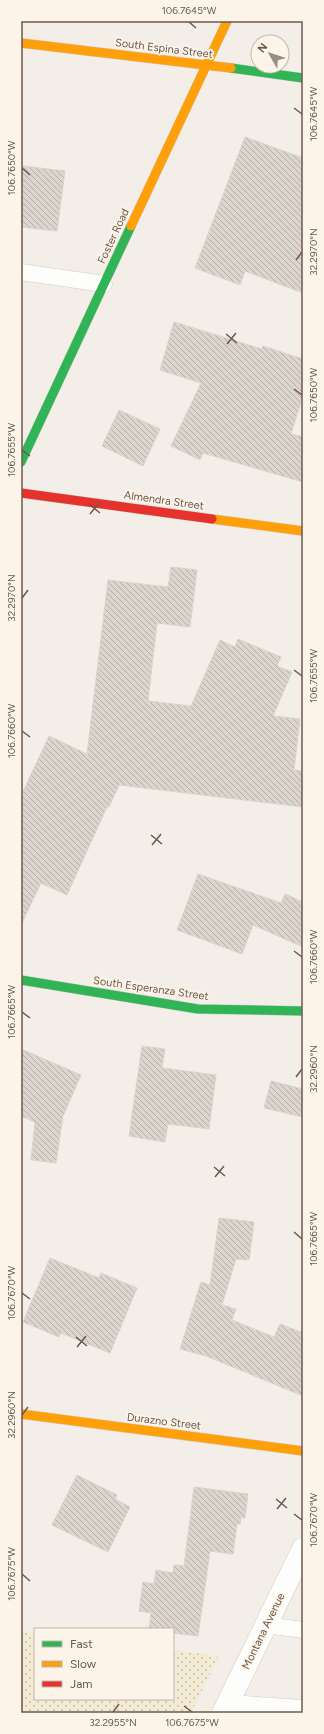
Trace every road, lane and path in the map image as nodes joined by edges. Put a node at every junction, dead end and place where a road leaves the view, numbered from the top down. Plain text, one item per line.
1 (227, 21) edge
2 (21, 43) edge
3 (206, 65) junction
4 (303, 78) edge
5 (21, 272) edge
6 (104, 284) junction
7 (21, 462) edge
8 (21, 493) edge
9 (303, 531) edge
10 (21, 980) edge
11 (303, 1011) edge
12 (21, 1414) edge
13 (303, 1451) edge
14 (303, 1549) edge
15 (266, 1625) junction
16 (303, 1630) edge
17 (225, 1708) edge
18 (303, 1708) edge

1 - 3 street, Foster Road
2 - 3 street, South Espina Street
3 - 4 street, South Espina Street
3 - 6 street, Foster Road
5 - 6 lane
6 - 7 street, Foster Road
8 - 9 street, Almendra Street
10 - 11 street, South Esperanza Street
12 - 13 street, Durazno Street
14 - 15 street, Montana Avenue
15 - 16 lane
15 - 17 street, Montana Avenue
17 - 18 lane

